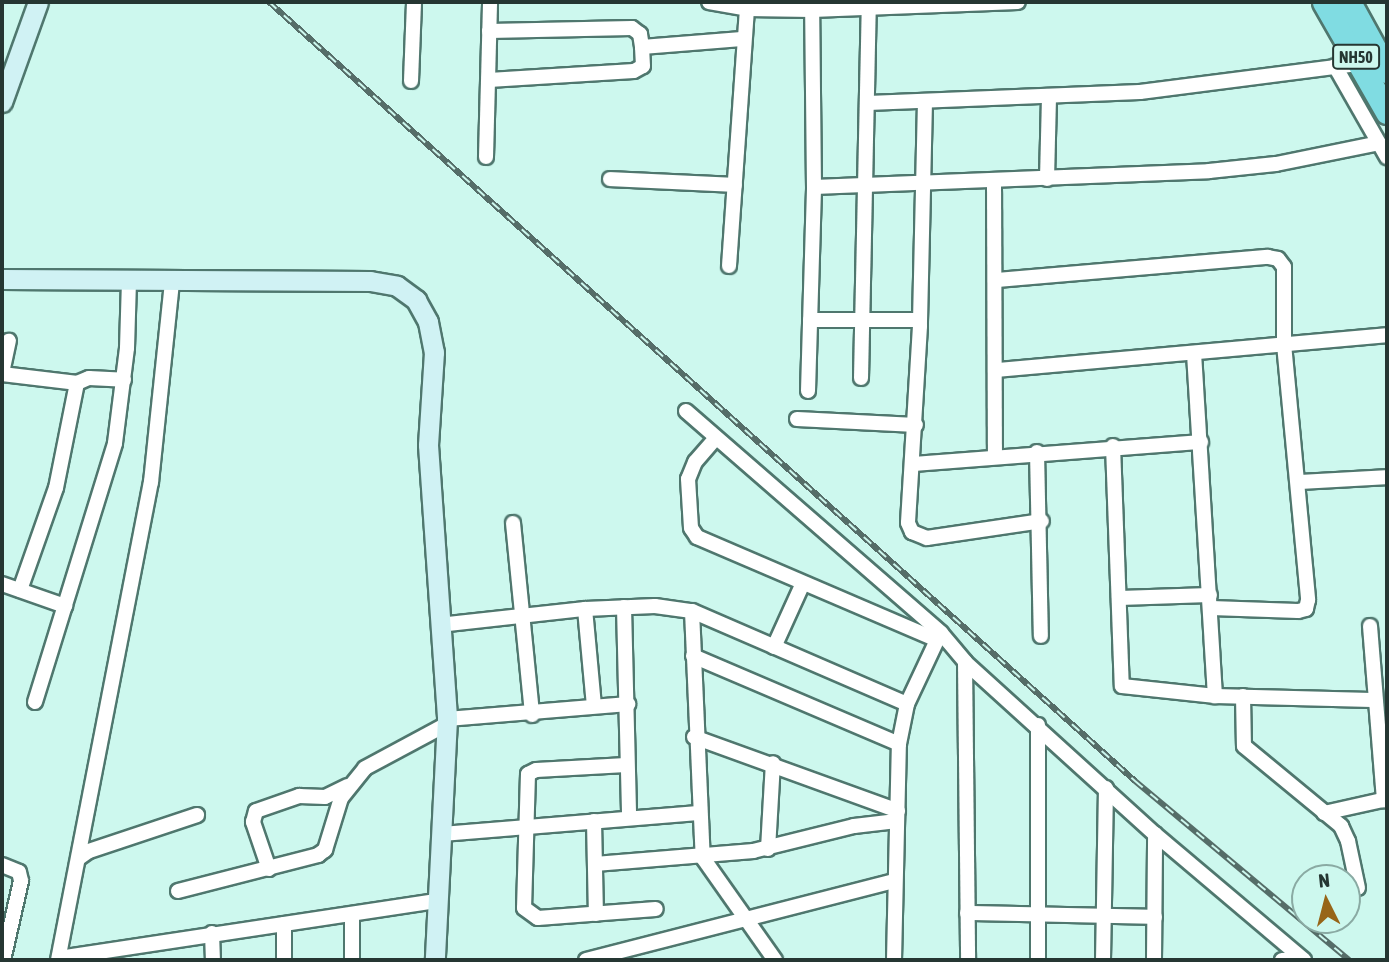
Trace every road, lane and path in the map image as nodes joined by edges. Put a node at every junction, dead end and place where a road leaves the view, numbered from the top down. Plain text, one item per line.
1 (38, 2) edge
2 (414, 2) edge
3 (490, 2) edge
4 (709, 2) edge
5 (1003, 2) edge
6 (1018, 2) edge
7 (1324, 2) edge
8 (1349, 2) edge
9 (922, 4) edge
10 (869, 8) junction
11 (747, 9) junction
12 (812, 10) junction
13 (489, 31) junction
14 (742, 39) junction
15 (642, 47) junction
16 (1359, 64) junction
17 (1335, 66) junction
18 (1387, 71) edge
19 (489, 80) junction
20 (411, 81) dead end
21 (1049, 96) junction
22 (925, 101) junction
23 (2, 102) edge
24 (868, 103) junction
25 (1387, 112) edge
26 (1379, 144) junction
27 (486, 157) dead end
28 (1387, 158) edge
29 (610, 179) dead end
30 (1047, 179) junction
31 (994, 182) junction
32 (735, 185) junction
33 (924, 186) junction
34 (814, 187) junction
35 (864, 187) junction
36 (729, 266) dead end
37 (2, 279) edge
38 (997, 280) junction
39 (129, 281) junction
40 (172, 281) junction
41 (810, 320) junction
42 (863, 320) junction
43 (920, 320) junction
44 (1387, 335) edge
45 (9, 341) dead end
46 (1284, 344) junction
47 (1194, 353) junction
48 (997, 370) junction
49 (2, 374) edge
50 (861, 378) dead end
51 (124, 380) junction
52 (77, 383) junction
53 (808, 391) dead end
54 (686, 411) dead end
55 (797, 419) dead end
56 (916, 425) junction
57 (715, 439) junction
58 (1201, 442) junction
59 (1113, 446) junction
60 (1037, 452) junction
61 (995, 456) junction
62 (914, 464) junction
63 (1387, 477) edge
64 (1297, 482) junction
65 (1042, 521) junction
66 (513, 523) dead end
67 (803, 583) junction
68 (2, 584) edge
69 (20, 590) junction
70 (1119, 598) junction
71 (1210, 601) junction
72 (65, 606) junction
73 (624, 607) junction
74 (585, 609) junction
75 (692, 611) junction
76 (525, 616) junction
77 (439, 625) junction
78 (1370, 626) dead end
79 (1041, 636) dead end
80 (939, 637) junction
81 (774, 647) junction
82 (693, 656) junction
83 (965, 662) junction
84 (1243, 695) junction
85 (1215, 696) junction
86 (1372, 700) junction
87 (35, 702) dead end
88 (628, 704) junction
89 (907, 704) junction
90 (594, 706) junction
91 (532, 715) junction
92 (447, 722) junction
93 (1038, 725) junction
94 (694, 737) junction
95 (899, 744) junction
96 (773, 763) junction
97 (626, 765) junction
98 (348, 786) junction
99 (1106, 788) junction
100 (1385, 799) edge
101 (698, 813) junction
102 (1324, 813) junction
103 (197, 815) dead end
104 (629, 816) junction
105 (898, 816) junction
106 (594, 821) junction
107 (526, 828) junction
108 (442, 834) junction
109 (1155, 834) junction
110 (768, 849) junction
111 (79, 858) junction
112 (703, 858) junction
113 (595, 864) junction
114 (1353, 864) edge
115 (2, 865) edge
116 (269, 869) junction
117 (894, 881) junction
118 (178, 891) dead end
119 (438, 901) junction
120 (656, 909) dead end
121 (967, 912) junction
122 (1038, 913) junction
123 (352, 914) junction
124 (596, 914) junction
125 (1104, 915) junction
126 (1155, 917) junction
127 (747, 922) junction
128 (284, 924) junction
129 (212, 933) junction
130 (58, 959) edge
131 (4, 960) edge
132 (213, 960) edge
133 (284, 960) edge
134 (352, 960) edge
135 (435, 960) edge
136 (586, 960) edge
137 (775, 960) edge
138 (894, 960) edge
139 (968, 960) edge
140 (1038, 960) edge
141 (1103, 960) edge
142 (1154, 960) edge
143 (1282, 960) edge
144 (1295, 960) edge

1 - 23 main road
2 - 20 street
3 - 13 street
4 - 11 street
5 - 6 street
5 - 9 street
7 - 16 highway, NH50
8 - 18 highway, NH50
9 - 10 street
10 - 12 street
10 - 24 street
11 - 12 street
11 - 14 street
12 - 34 street
13 - 15 street
13 - 19 street
14 - 15 street
14 - 32 street
15 - 19 street
16 - 17 street
16 - 25 highway, NH50
17 - 21 street
17 - 26 street
19 - 27 street
21 - 22 street
21 - 30 street
22 - 24 street
22 - 33 street
24 - 35 street
26 - 28 street
26 - 30 street
29 - 32 street
30 - 31 street
31 - 33 street
31 - 38 street
32 - 36 street
33 - 35 street
33 - 43 street
34 - 35 street
34 - 41 street
35 - 42 street
37 - 39 main road
38 - 46 street
38 - 48 street
39 - 40 main road
39 - 51 street
40 - 77 main road
40 - 111 street
41 - 42 street
41 - 53 street
42 - 43 street
42 - 50 street
43 - 56 street
44 - 46 street
45 - 49 street
46 - 47 street
46 - 64 street
47 - 48 street
47 - 58 street
48 - 61 street
49 - 52 street
51 - 52 street
51 - 72 street
52 - 69 street
54 - 57 street
55 - 56 street
56 - 62 street
57 - 67 street
57 - 80 street
58 - 59 street
58 - 71 street
59 - 60 street
59 - 70 street
60 - 61 street
60 - 65 street
61 - 62 street
62 - 65 street
63 - 64 street
64 - 71 street
65 - 79 street
66 - 76 street
67 - 80 street
67 - 81 street
68 - 69 street
69 - 72 street
70 - 71 street
70 - 85 street
71 - 85 street
72 - 87 street
73 - 74 street
73 - 75 street
73 - 88 street
74 - 76 street
74 - 90 street
75 - 81 street
75 - 82 street
76 - 77 street
76 - 91 street
77 - 92 main road
78 - 86 street
80 - 83 street
80 - 89 street
81 - 89 street
82 - 94 street
82 - 95 street
83 - 93 street
83 - 121 street
84 - 85 street
84 - 86 street
84 - 102 street
86 - 100 street
88 - 90 street
88 - 97 street
89 - 95 street
90 - 91 street
91 - 92 street
92 - 98 street
92 - 108 main road
93 - 99 street
93 - 122 street
94 - 96 street
94 - 101 street
95 - 105 street
96 - 105 street
96 - 110 street
97 - 104 street
97 - 107 street
98 - 116 street
98 - 116 street
99 - 109 street
99 - 125 street
100 - 102 street
101 - 104 street
101 - 112 street
102 - 114 street
103 - 111 street
104 - 106 street
105 - 110 street
105 - 117 street
106 - 107 street
106 - 113 street
107 - 108 street
107 - 124 street
108 - 119 main road
109 - 126 street
109 - 144 street
110 - 112 street
111 - 130 street
112 - 113 street
112 - 127 street
113 - 124 street
115 - 131 street
116 - 118 street
117 - 127 street
117 - 138 street
119 - 123 street
119 - 135 main road
120 - 124 street
121 - 122 street
121 - 139 street
122 - 125 street
122 - 140 street
123 - 128 street
123 - 134 street
125 - 126 street
125 - 141 street
126 - 142 street
127 - 136 street
127 - 137 street
128 - 129 street
128 - 133 street
129 - 130 street
129 - 132 street
143 - 144 street

